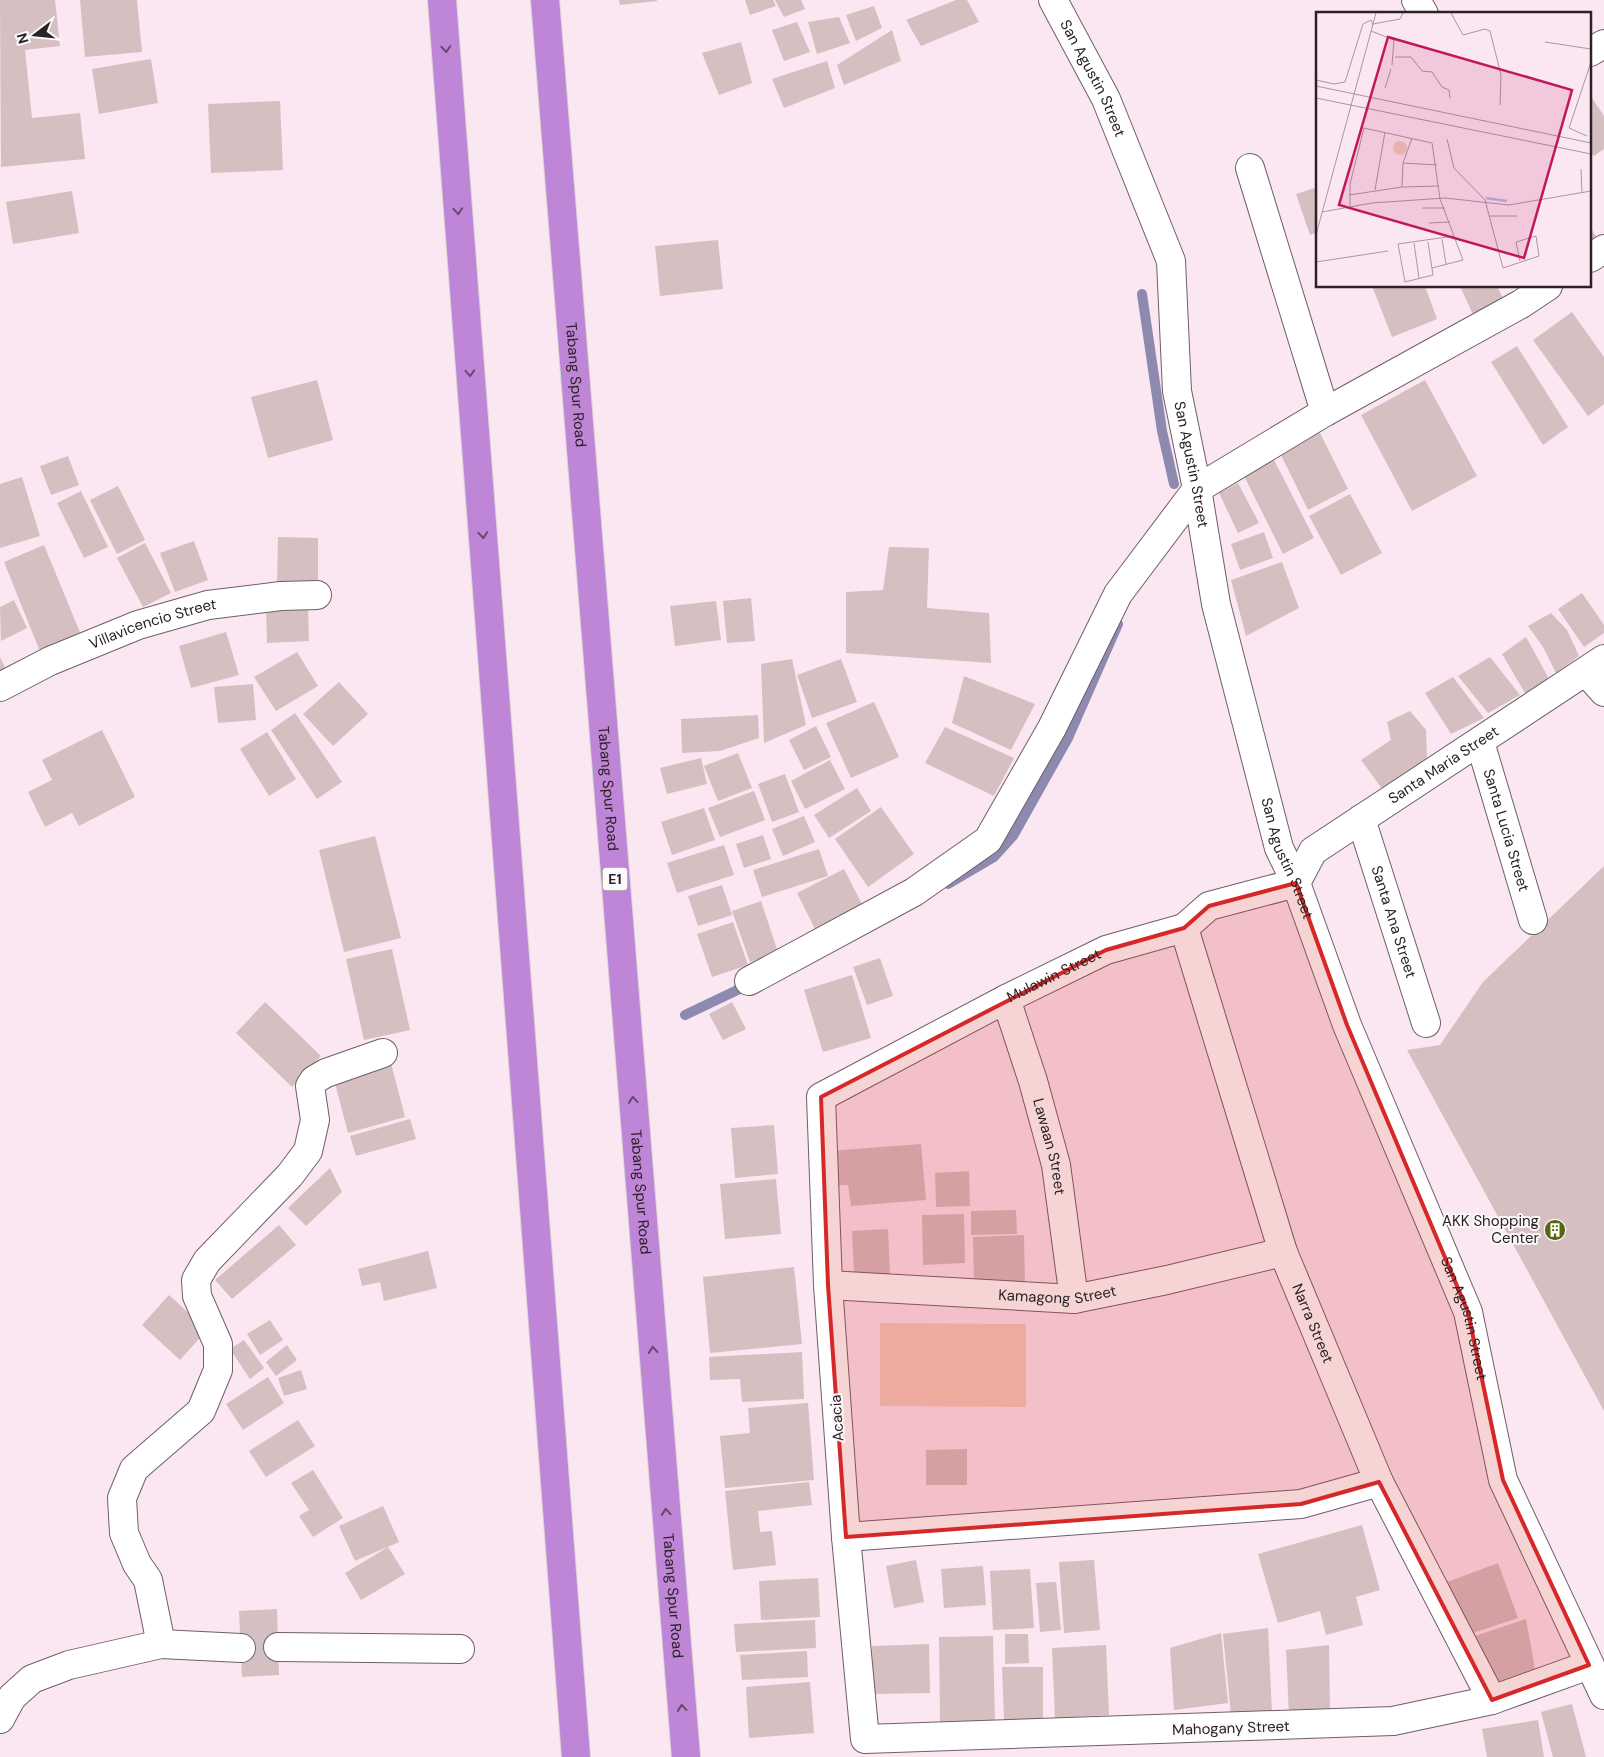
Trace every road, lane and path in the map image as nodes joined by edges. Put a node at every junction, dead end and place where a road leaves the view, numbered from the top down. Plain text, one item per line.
1 (442, 0) edge
2 (545, 0) edge
3 (1054, 0) edge
4 (1416, 0) edge
5 (1423, 12) edge
6 (1604, 44) edge
7 (1592, 51) edge
8 (1250, 168) dead end
9 (1604, 249) edge
10 (1592, 257) edge
11 (1545, 288) edge
12 (1325, 412) junction
13 (1196, 489) junction
14 (317, 595) dead end
15 (1595, 665) edge
16 (0, 687) edge
17 (1604, 692) edge
18 (1480, 742) junction
19 (1361, 819) junction
20 (1296, 883) junction
21 (1533, 920) dead end
22 (1184, 928) junction
23 (749, 980) dead end
24 (1006, 999) junction
25 (1426, 1023) dead end
26 (383, 1053) dead end
27 (821, 1097) joint
28 (1283, 1252) junction
29 (828, 1285) junction
30 (1074, 1299) junction
31 (1379, 1482) junction
32 (846, 1537) junction
33 (162, 1644) junction
34 (278, 1647) tunnel mouth
35 (241, 1648) tunnel mouth
36 (460, 1649) dead end
37 (1589, 1665) junction
38 (1604, 1695) edge
39 (1492, 1700) junction
40 (0, 1718) edge
41 (865, 1739) joint
42 (576, 1757) edge
43 (686, 1757) edge

1 -> 42 highway
43 -> 2 highway, Tabang Spur Road / E1
3 - 13 street, San Agustin Street
4 - 5 street
6 - 7 street
8 - 12 street
9 - 10 street
11 - 12 street
12 - 13 street
13 - 20 street, San Agustin Street
13 - 23 street
14 - 16 street, Villavicencio Street
15 - 17 street
15 - 18 street, Santa Maria Street
18 - 19 street, Santa Maria Street
18 - 21 street, Santa Lucia Street
19 - 20 street, Santa Maria Street
19 - 25 street, Santa Ana Street
20 - 22 street, Mulawin Street
20 - 37 street, San Agustin Street
22 - 24 street, Mulawin Street
22 - 28 street, Narra Street
24 - 27 street, Mulawin Street
24 - 30 street, Lawaan Street
26 - 33 street
27 - 29 street, Acacia
28 - 30 street, Kamagong Street
28 - 31 street, Narra Street
29 - 30 street, Kamagong Street
29 - 32 street, Acacia
31 - 32 street
31 - 39 street, Narra Street
32 - 41 street, Acacia
33 - 35 street
33 - 40 street
34 - 36 street
37 - 38 street, San Agustin Street
37 - 39 street, Mahogany Street
39 - 41 street, Mahogany Street

